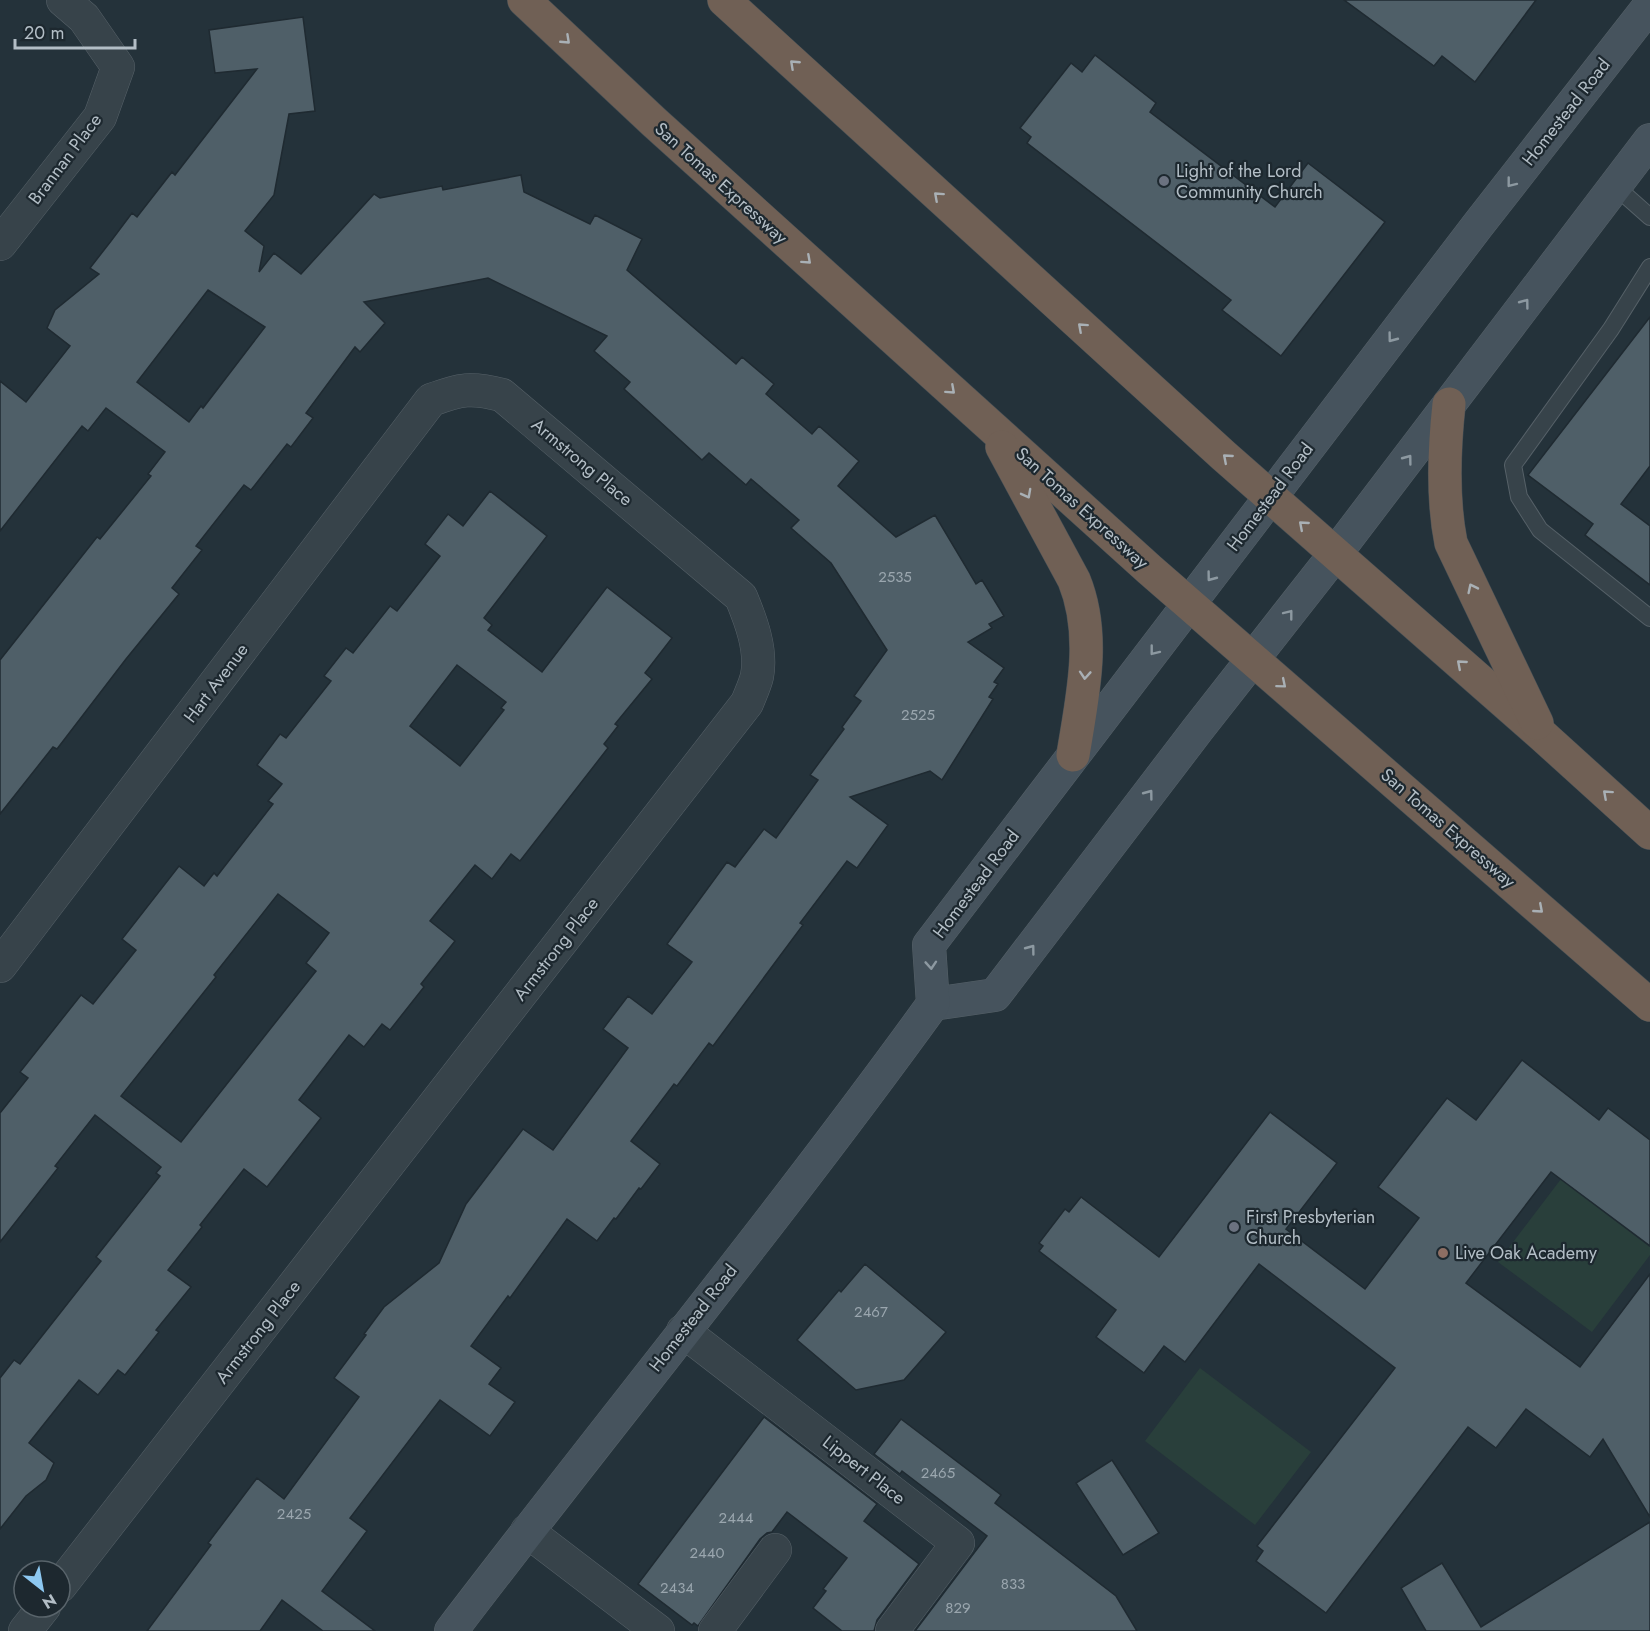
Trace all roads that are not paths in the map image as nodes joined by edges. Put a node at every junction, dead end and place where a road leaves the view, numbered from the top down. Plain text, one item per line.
1 (63, 0) edge
2 (524, 0) edge
3 (724, 0) edge
4 (1650, 5) edge
5 (1650, 140) edge
6 (1615, 186) junction
7 (1650, 216) edge
8 (0, 244) edge
9 (1650, 267) edge
10 (431, 400) joint
11 (1449, 404) junction
12 (989, 424) junction
13 (1271, 496) junction
14 (1336, 553) junction
15 (1189, 605) junction
16 (1650, 618) edge
17 (1254, 660) junction
18 (1543, 736) junction
19 (1073, 755) junction
20 (1650, 833) edge
21 (0, 966) edge
22 (933, 1004) junction
23 (1650, 1005) edge
24 (683, 1331) junction
25 (527, 1532) junction
26 (775, 1550) dead end
27 (72, 1571) edge
28 (34, 1619) edge
29 (25, 1631) edge
30 (452, 1631) edge
31 (658, 1631) edge
32 (715, 1631) edge
33 (892, 1631) edge

1 - 8 street, Brannan Place
2 -> 12 highway, San Tomas Expressway
13 -> 3 highway
4 -> 13 main road, Homestead Road
5 - 6 main road
6 - 7 lane
11 -> 6 main road
9 - 16 lane
10 - 21 street, Hart Avenue
10 - 27 street, Armstrong Place
14 -> 11 main road
18 -> 11 highway
12 - 15 highway, San Tomas Expressway
12 -> 19 highway
14 -> 13 highway
13 -> 15 main road, Homestead Road
17 -> 14 main road
18 -> 14 highway
15 - 17 highway, San Tomas Expressway
15 -> 19 main road, Homestead Road
22 -> 17 main road
17 -> 23 highway, San Tomas Expressway
20 -> 18 highway
19 -> 22 main road, Homestead Road
22 - 24 main road, Homestead Road
24 - 25 main road, Homestead Road
24 - 33 street, Lippert Place
25 - 30 main road, Homestead Road
25 - 31 street
26 - 32 street
28 - 29 street

